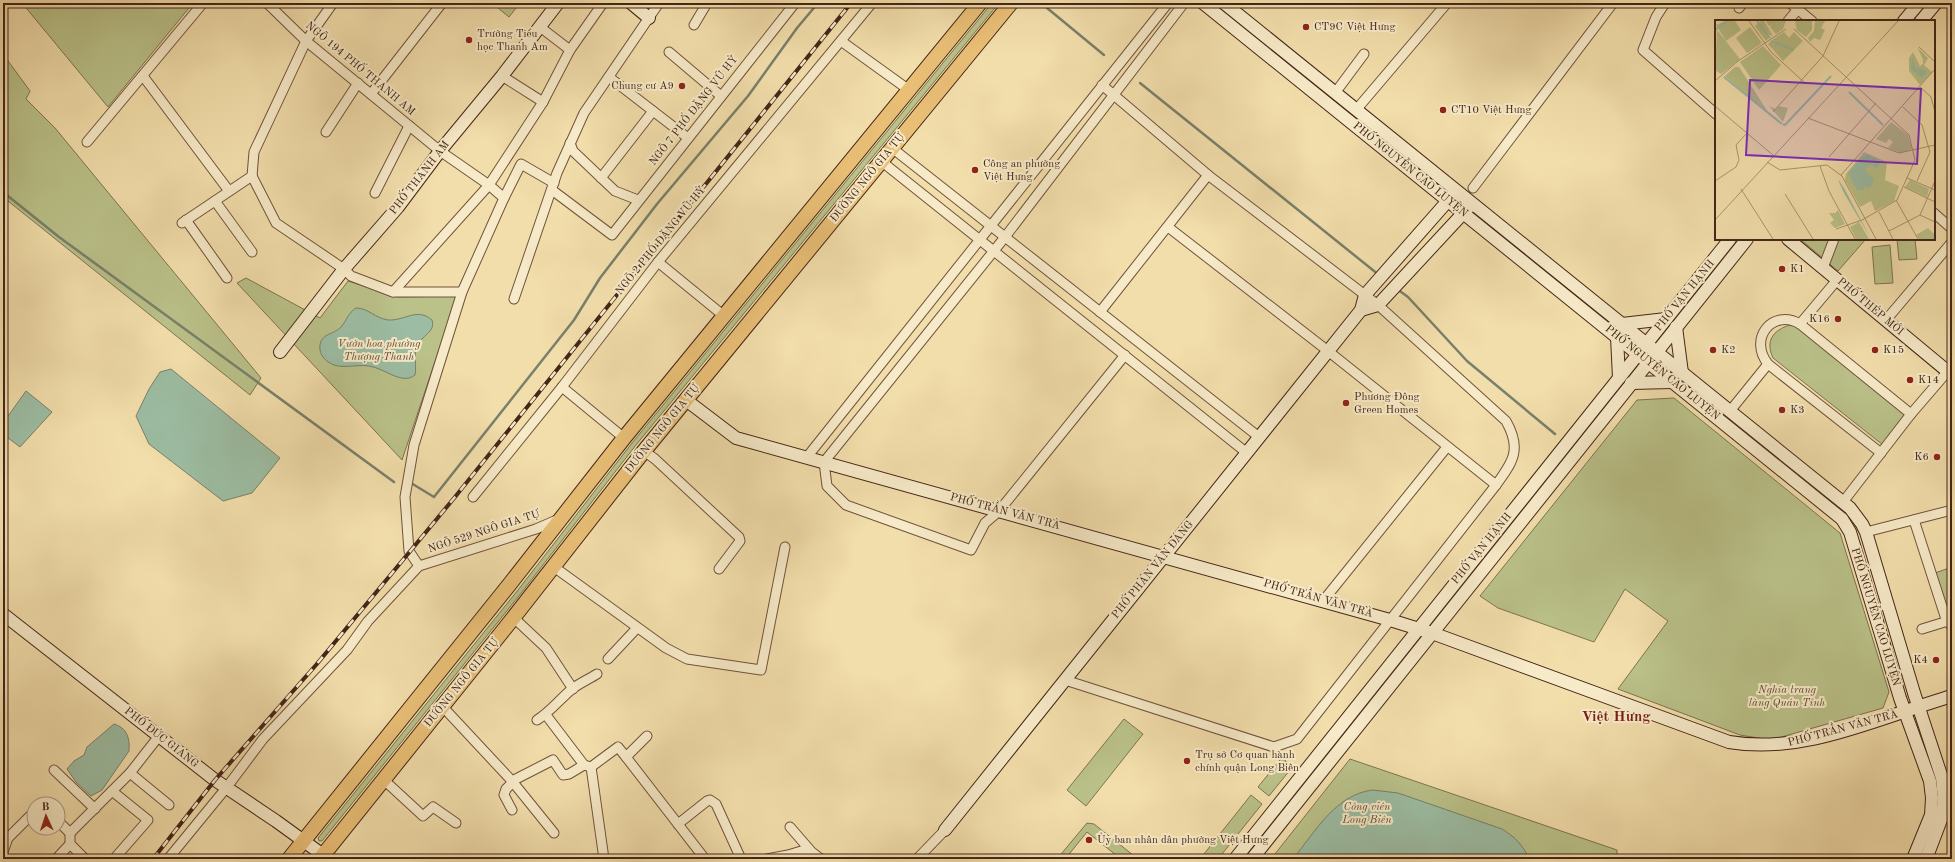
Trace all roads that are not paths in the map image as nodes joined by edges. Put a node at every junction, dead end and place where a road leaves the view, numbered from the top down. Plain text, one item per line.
1 (203, 3) edge
2 (267, 3) edge
3 (333, 3) edge
4 (442, 3) edge
5 (558, 3) edge
6 (603, 3) edge
7 (631, 3) edge
8 (659, 3) edge
9 (707, 3) edge
10 (795, 3) edge
11 (872, 3) edge
12 (980, 3) edge
13 (1011, 3) edge
14 (1168, 3) edge
15 (1184, 3) edge
16 (1203, 3) edge
17 (1224, 3) edge
18 (1447, 3) edge
19 (1613, 3) edge
20 (1665, 3) edge
21 (1919, 3) edge
22 (1936, 3) edge
23 (1794, 6) edge
24 (649, 18) junction
25 (1788, 20) edge
26 (1811, 20) edge
27 (1905, 20) edge
28 (1922, 20) edge
29 (694, 25) dead end
30 (540, 27) junction
31 (306, 41) junction
32 (841, 41) junction
33 (570, 50) junction
34 (669, 52) dead end
35 (1364, 54) dead end
36 (142, 76) junction
37 (502, 76) junction
38 (609, 77) junction
39 (358, 83) junction
40 (1102, 85) junction
41 (909, 90) junction
42 (1335, 93) junction
43 (371, 94) junction
44 (1113, 95) junction
45 (721, 96) junction
46 (544, 102) junction
47 (1356, 110) junction
48 (653, 111) junction
49 (1715, 113) edge
50 (409, 126) junction
51 (326, 132) dead end
52 (688, 138) junction
53 (87, 142) dead end
54 (570, 143) junction
55 (892, 148) junction
56 (440, 151) junction
57 (882, 161) junction
58 (1208, 175) junction
59 (252, 176) junction
60 (601, 178) junction
61 (489, 184) junction
62 (553, 187) junction
63 (1473, 188) junction
64 (229, 191) junction
65 (1457, 191) junction
66 (948, 192) junction
67 (375, 193) dead end
68 (504, 198) junction
69 (638, 200) junction
70 (215, 201) junction
71 (1448, 201) junction
72 (1472, 203) junction
73 (938, 206) junction
74 (1463, 213) junction
75 (1935, 214) edge
76 (990, 225) junction
77 (1168, 226) junction
78 (1952, 229) edge
79 (1005, 237) junction
80 (979, 239) junction
81 (1729, 240) edge
82 (1746, 240) edge
83 (1789, 240) edge
84 (1834, 240) edge
85 (1952, 242) edge
86 (994, 251) junction
87 (252, 252) dead end
88 (658, 262) junction
89 (1823, 268) junction
90 (344, 269) junction
91 (227, 278) dead end
92 (1837, 280) junction
93 (393, 292) junction
94 (462, 292) junction
95 (1365, 295) junction
96 (514, 299) dead end
97 (1378, 305) junction
98 (1361, 310) junction
99 (1100, 312) junction
100 (724, 316) junction
101 (1666, 319) junction
102 (1886, 320) junction
103 (1622, 324) junction
104 (1800, 324) junction
105 (1676, 327) junction
106 (1617, 338) junction
107 (1646, 344) junction
108 (1328, 351) junction
109 (280, 352) dead end
110 (1656, 352) junction
111 (1638, 354) junction
112 (1125, 355) junction
113 (1648, 362) junction
114 (1768, 364) junction
115 (1682, 373) junction
116 (1950, 373) edge
117 (1619, 378) junction
118 (1672, 382) junction
119 (1632, 383) junction
120 (562, 387) junction
121 (686, 400) junction
122 (1730, 411) junction
123 (1911, 414) junction
124 (1259, 437) junction
125 (624, 438) junction
126 (1447, 447) junction
127 (644, 451) junction
128 (1247, 453) junction
129 (1881, 453) junction
130 (807, 457) junction
131 (824, 462) junction
132 (1496, 485) junction
133 (473, 497) dead end
134 (1843, 502) junction
135 (1952, 510) edge
136 (999, 511) junction
137 (561, 518) junction
138 (1914, 520) junction
139 (1866, 532) junction
140 (785, 547) dead end
141 (1164, 556) junction
142 (419, 566) junction
143 (554, 567) junction
144 (720, 569) dead end
145 (1323, 601) junction
146 (3, 614) edge
147 (514, 618) junction
148 (1390, 620) junction
149 (1950, 624) edge
150 (637, 628) junction
151 (1419, 629) junction
152 (1922, 629) dead end
153 (1432, 633) junction
154 (608, 659) dead end
155 (597, 674) dead end
156 (1065, 680) junction
157 (573, 689) junction
158 (1952, 696) edge
159 (1919, 706) junction
160 (443, 707) junction
161 (1905, 712) junction
162 (546, 715) junction
163 (537, 720) dead end
164 (159, 736) junction
165 (646, 736) dead end
166 (626, 757) junction
167 (588, 766) junction
168 (54, 770) dead end
169 (130, 773) junction
170 (384, 780) junction
171 (512, 782) junction
172 (227, 787) junction
173 (112, 791) junction
174 (169, 805) dead end
175 (95, 809) junction
176 (512, 810) dead end
177 (26, 820) edge
178 (456, 823) dead end
179 (678, 824) junction
180 (790, 827) dead end
181 (66, 829) edge
182 (945, 830) joint
183 (70, 833) junction
184 (554, 833) dead end
185 (304, 841) junction
186 (70, 844) junction
187 (810, 850) junction
188 (3, 852) edge
189 (322, 857) edge
190 (56, 859) edge
191 (85, 859) edge
192 (114, 859) edge
193 (168, 859) edge
194 (289, 859) edge
195 (604, 859) edge
196 (705, 859) edge
197 (741, 859) edge
198 (768, 859) edge
199 (821, 859) edge
200 (917, 859) edge
201 (1235, 859) edge
202 (1252, 859) edge
203 (1913, 859) edge
204 (1926, 859) edge

1 - 36 street
2 - 31 street, NGÕ 194 PHỐ THANH AM
3 - 31 street
4 - 43 street
5 - 30 street, PHỐ THANH AM
6 - 33 street
7 - 24 street
8 - 24 street
9 - 29 street
10 - 45 street, NGÕ 7 PHỐ ĐẶNG VŨ HỶ
11 - 32 street, NGÕ 2 PHỐ ĐẶNG VŨ HỶ
12 - 41 main road
13 - 55 main road, ĐƯỜNG NGÔ GIA TỰ
14 - 40 street
15 - 44 street
16 - 71 street, PHỐ NGUYỄN CAO LUYỆN
17 - 42 street, PHỐ NGUYỄN CAO LUYỆN
18 - 47 street
19 - 63 street
20 - 49 street
21 - 27 street
22 - 28 street
23 - 25 street
23 - 26 street
24 - 38 street
30 - 33 street
30 - 37 street, PHỐ THANH AM
31 - 39 street, NGÕ 194 PHỐ THANH AM
31 - 59 street
32 - 41 street
32 - 88 street, NGÕ 2 PHỐ ĐẶNG VŨ HỶ
33 - 46 street
34 - 45 street
35 - 42 street
36 - 53 street
36 - 64 street
37 - 46 street
37 - 56 street, PHỐ THANH AM
38 - 48 street
38 - 54 street
39 - 43 street, NGÕ 194 PHỐ THANH AM
39 - 51 street
40 - 44 street
40 - 76 street
41 - 100 main road
42 - 47 street, PHỐ NGUYỄN CAO LUYỆN
43 - 50 street, NGÕ 194 PHỐ THANH AM
44 - 58 street
44 - 79 street
45 - 52 street, NGÕ 7 PHỐ ĐẶNG VŨ HỶ
46 - 61 street
47 - 65 street, PHỐ NGUYỄN CAO LUYỆN
48 - 52 street
48 - 60 street
50 - 56 street, NGÕ 194 PHỐ THANH AM
50 - 67 street
52 - 69 street, NGÕ 7 PHỐ ĐẶNG VŨ HỶ
54 - 60 street
54 - 62 street
55 - 57 main road, ĐƯỜNG NGÔ GIA TỰ
55 - 66 street
56 - 61 street, NGÕ 194 PHỐ THANH AM
56 - 90 street, PHỐ THANH AM
57 - 73 street
57 - 121 main road, ĐƯỜNG NGÔ GIA TỰ
58 - 77 street
58 - 95 street
59 - 64 street
59 - 90 street
60 - 69 street
61 - 68 street, NGÕ 194 PHỐ THANH AM
61 - 93 street
62 - 68 street, NGÕ 529 NGÔ GIA TỰ
62 - 69 street, NGÕ 7 PHỐ ĐẶNG VŨ HỶ
62 - 96 street
63 - 65 street
63 - 72 street
64 - 70 street
65 - 71 street, PHỐ PHAN VĂN ĐÁNG
65 - 72 street, PHỐ NGUYỄN CAO LUYỆN
66 - 73 street
66 - 76 street
68 - 94 street, NGÕ 529 NGÔ GIA TỰ
70 - 87 street
70 - 91 street
71 - 74 street, PHỐ NGUYỄN CAO LUYỆN
71 - 95 street, PHỐ PHAN VĂN ĐÁNG
72 - 74 street
72 - 103 street, PHỐ NGUYỄN CAO LUYỆN
73 - 80 street
74 - 97 street
74 - 106 street, PHỐ NGUYỄN CAO LUYỆN
75 - 78 street
76 - 79 street
76 - 80 street
77 - 99 street
77 - 108 street
79 - 86 street
79 - 99 street
80 - 86 street
80 - 130 street
81 - 101 street, PHỐ VẠN HẠNH
82 - 105 street, PHỐ VẠN HẠNH
83 - 89 street, PHỐ THÉP MỚI
84 - 89 street
85 - 102 street
86 - 112 street
86 - 131 street
88 - 100 street
88 - 120 street, NGÕ 2 PHỐ ĐẶNG VŨ HỶ
89 - 92 street, PHỐ THÉP MỚI
90 - 93 street
90 - 109 street, PHỐ THANH AM
92 - 102 street, PHỐ THÉP MỚI
92 - 104 street
93 - 94 street
94 - 142 street, NGÕ 529 NGÔ GIA TỰ
95 - 97 street
95 - 98 street, PHỐ PHAN VĂN ĐÁNG
97 - 98 street
97 - 132 street
98 - 108 street, PHỐ PHAN VĂN ĐÁNG
99 - 124 street
100 - 125 main road
101 - 103 street
101 - 107 street, PHỐ VẠN HẠNH
102 - 116 street, PHỐ THÉP MỚI
103 - 107 street, PHỐ NGUYỄN CAO LUYỆN
104 - 114 street
104 - 123 street
105 - 110 street, PHỐ VẠN HẠNH
105 - 115 street
106 - 111 street, PHỐ NGUYỄN CAO LUYỆN
106 - 117 street
107 - 110 street, PHỐ NGUYỄN CAO LUYỆN
107 - 111 street, PHỐ VẠN HẠNH
108 - 124 street, PHỐ PHAN VĂN ĐÁNG
108 - 126 street
110 - 113 street, PHỐ VẠN HẠNH
110 - 115 street, PHỐ NGUYỄN CAO LUYỆN
111 - 113 street, PHỐ NGUYỄN CAO LUYỆN
111 - 117 street, PHỐ VẠN HẠNH
112 - 128 street
112 - 136 street
113 - 118 street, PHỐ NGUYỄN CAO LUYỆN
113 - 119 street, PHỐ VẠN HẠNH
114 - 122 street
114 - 129 street
115 - 122 street, PHỐ NGUYỄN CAO LUYỆN
116 - 123 street
117 - 151 street, PHỐ VẠN HẠNH
118 - 119 street
118 - 161 street, PHỐ NGUYỄN CAO LUYỆN
119 - 153 street, PHỐ VẠN HẠNH
120 - 125 street
120 - 133 street, NGÕ 2 PHỐ ĐẶNG VŨ HỶ
121 - 127 main road, ĐƯỜNG NGÔ GIA TỰ
121 - 130 street, PHỐ TRẦN VĂN TRÀ
122 - 134 street, PHỐ NGUYỄN CAO LUYỆN
123 - 129 street
124 - 128 street, PHỐ PHAN VĂN ĐÁNG
125 - 137 main road
126 - 132 street
126 - 145 street
127 - 143 main road, ĐƯỜNG NGÔ GIA TỰ
127 - 144 street
128 - 141 street, PHỐ PHAN VĂN ĐÁNG
129 - 134 street
130 - 131 street, PHỐ TRẦN VĂN TRÀ
131 - 136 street, PHỐ TRẦN VĂN TRÀ
131 - 136 street
132 - 148 street
134 - 139 street, PHỐ NGUYỄN CAO LUYỆN
135 - 138 street
136 - 141 street, PHỐ TRẦN VĂN TRÀ
137 - 142 street, NGÕ 529 NGÔ GIA TỰ
137 - 185 main road
138 - 139 street
138 - 149 street
139 - 159 street, PHỐ NGUYỄN CAO LUYỆN
140 - 150 street
141 - 145 street, PHỐ TRẦN VĂN TRÀ
141 - 156 street, PHỐ PHAN VĂN ĐÁNG
142 - 172 street
143 - 147 main road, ĐƯỜNG NGÔ GIA TỰ
143 - 150 street
145 - 148 street, PHỐ TRẦN VĂN TRÀ
146 - 164 street, PHỐ ĐỨC GIANG
147 - 157 street
147 - 160 main road, ĐƯỜNG NGÔ GIA TỰ
148 - 151 street, PHỐ TRẦN VĂN TRÀ
148 - 156 street
149 - 152 street
150 - 154 street
151 - 153 street, PHỐ TRẦN VĂN TRÀ
151 - 201 street, PHỐ VẠN HẠNH
153 - 161 street, PHỐ TRẦN VĂN TRÀ
153 - 202 street, PHỐ VẠN HẠNH
155 - 157 street
156 - 182 street, PHỐ PHAN VĂN ĐÁNG
157 - 162 street
158 - 159 street, PHỐ TRẦN VĂN TRÀ
159 - 161 street, PHỐ TRẦN VĂN TRÀ
159 - 204 street, PHỐ NGUYỄN CAO LUYỆN
160 - 170 main road, ĐƯỜNG NGÔ GIA TỰ
160 - 171 street
161 - 203 street, PHỐ NGUYỄN CAO LUYỆN
162 - 163 street
162 - 167 street
164 - 169 street
164 - 172 street, PHỐ ĐỨC GIANG
165 - 166 street
166 - 167 street
166 - 179 street
167 - 171 street
167 - 195 street
168 - 175 street
169 - 173 street
169 - 174 street
170 - 178 street
170 - 189 main road, ĐƯỜNG NGÔ GIA TỰ
171 - 176 street
171 - 184 street
172 - 185 street, PHỐ ĐỨC GIANG
172 - 193 street
173 - 175 street
173 - 192 street
175 - 183 street
177 - 188 street
179 - 196 street
179 - 197 street
180 - 187 street
181 - 183 street
182 - 200 street
183 - 186 street
185 - 189 street, PHỐ ĐỨC GIANG
185 - 194 main road
186 - 190 street
186 - 191 street
187 - 198 street
187 - 199 street

